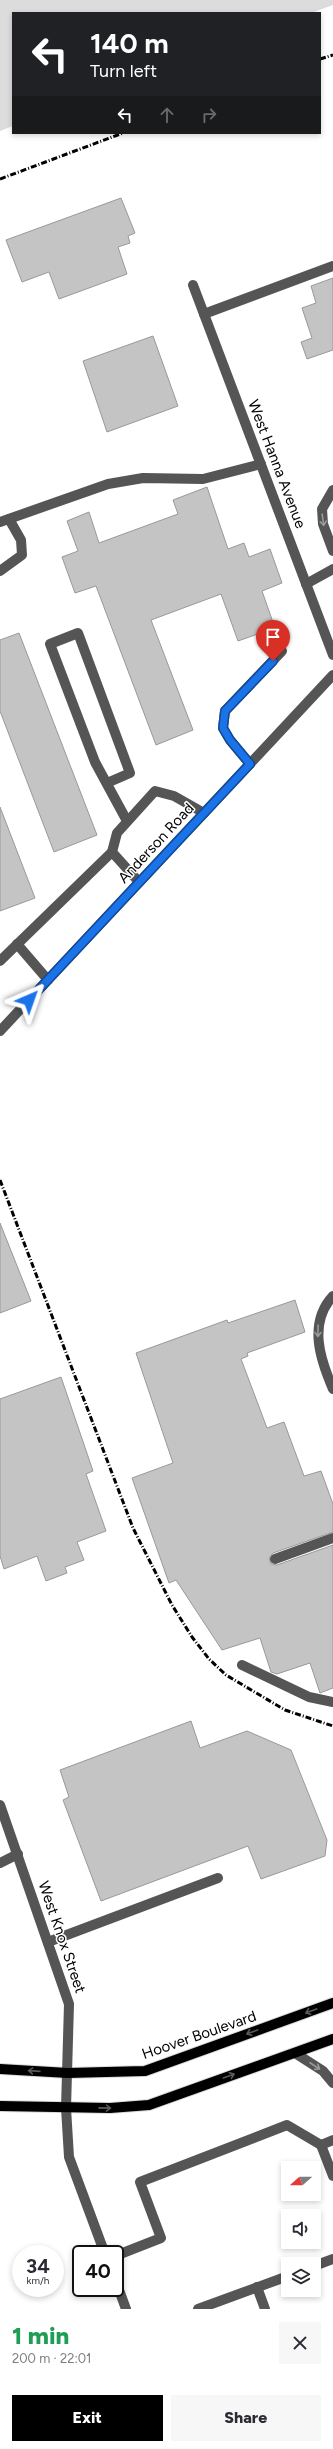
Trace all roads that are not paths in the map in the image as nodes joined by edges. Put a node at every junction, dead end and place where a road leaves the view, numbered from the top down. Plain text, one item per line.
1 (333, 266) edge
2 (193, 285) dead end
3 (204, 314) junction
4 (261, 464) junction
5 (333, 490) edge
6 (5, 521) edge
7 (333, 551) edge
8 (333, 569) edge
9 (0, 571) edge
10 (306, 584) junction
11 (282, 651) dead end
12 (333, 655) edge
13 (333, 675) edge
14 (250, 764) junction
15 (107, 783) junction
16 (204, 813) junction
17 (127, 821) junction
18 (112, 852) junction
19 (139, 882) junction
20 (17, 944) junction
21 (0, 961) edge
22 (48, 980) junction
23 (0, 1031) edge
24 (333, 1296) edge
25 (333, 1389) edge
26 (333, 1538) edge
27 (275, 1559) dead end
28 (242, 1666) dead end
29 (333, 1702) edge
30 (0, 1805) edge
31 (18, 1854) junction
32 (0, 1862) edge
33 (218, 1878) dead end
34 (48, 1942) junction
35 (333, 2003) edge
36 (333, 2039) edge
37 (295, 2053) junction
38 (0, 2069) edge
39 (68, 2074) junction
40 (333, 2083) edge
41 (0, 2106) edge
42 (66, 2108) junction
43 (333, 2140) edge
44 (321, 2145) junction
45 (333, 2176) edge
46 (102, 2245) edge
47 (124, 2252) edge
48 (333, 2259) edge
49 (321, 2263) edge
50 (281, 2278) edge
51 (257, 2287) junction
52 (122, 2297) edge
53 (126, 2309) edge
54 (198, 2309) edge
55 (265, 2309) edge

1 - 3 street
2 - 3 street, West Hanna Avenue
3 - 4 street, West Hanna Avenue
4 - 6 street
4 - 10 street, West Hanna Avenue
5 -> 7 street
6 - 9 street
8 - 10 street
10 - 12 street, West Hanna Avenue
11 - 14 street
13 - 14 street, Anderson Road
14 - 16 street, Anderson Road
15 - 15 street
15 - 17 street
16 - 17 street
16 - 19 street, Anderson Road
17 - 18 street
18 - 19 street
18 - 20 street
19 - 22 street, Anderson Road
20 - 21 street
20 - 22 street
22 - 23 street, Anderson Road
24 -> 25 street
26 - 27 street
28 - 29 street
30 - 31 street, West Knox Street
31 - 32 street
31 - 34 street, West Knox Street
33 - 34 street
34 - 39 street, West Knox Street
35 -> 39 main road, Hoover Boulevard
36 - 37 main road
37 -> 40 street
42 -> 37 main road
39 -> 38 main road, Hoover Boulevard
39 - 42 street, West Knox Street
41 - 42 main road
42 - 46 street, West Knox Street
43 - 44 street
44 - 45 street
44 - 47 street
48 - 49 street
50 - 51 street
51 - 54 street
51 - 55 street
52 - 53 street

